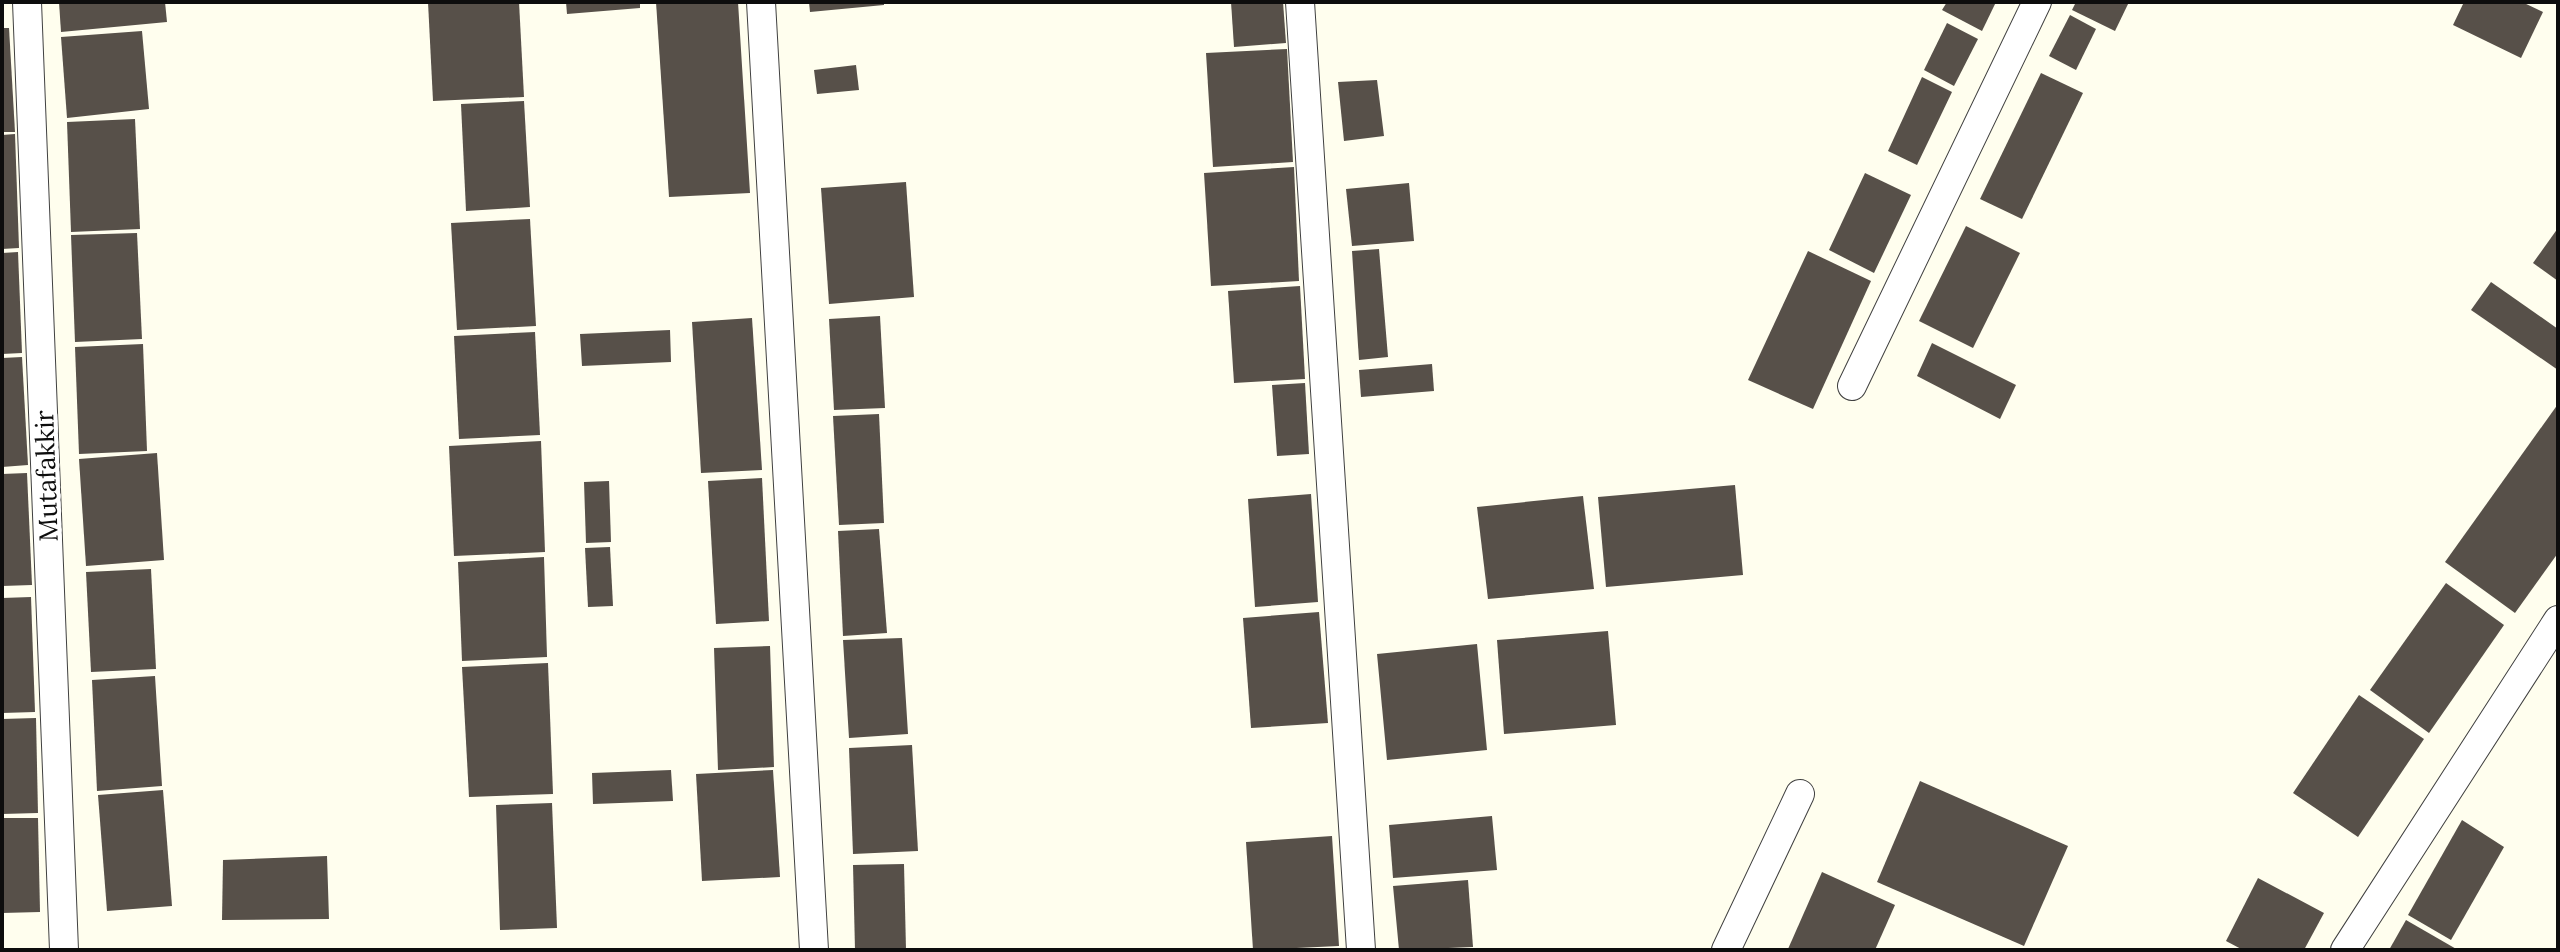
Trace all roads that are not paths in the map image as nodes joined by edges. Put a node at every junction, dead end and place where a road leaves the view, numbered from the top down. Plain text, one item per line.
1 (27, 2) edge
2 (761, 2) edge
3 (1300, 2) edge
4 (2037, 2) edge
5 (1852, 386) dead end
6 (2558, 620) edge
7 (1800, 794) dead end
8 (64, 950) edge
9 (814, 950) edge
10 (1361, 950) edge
11 (1726, 950) edge
12 (2345, 950) edge

1 - 8 street, Mutafakkir
2 - 9 street
3 - 10 street
4 - 5 street
6 - 12 street
7 - 11 street

